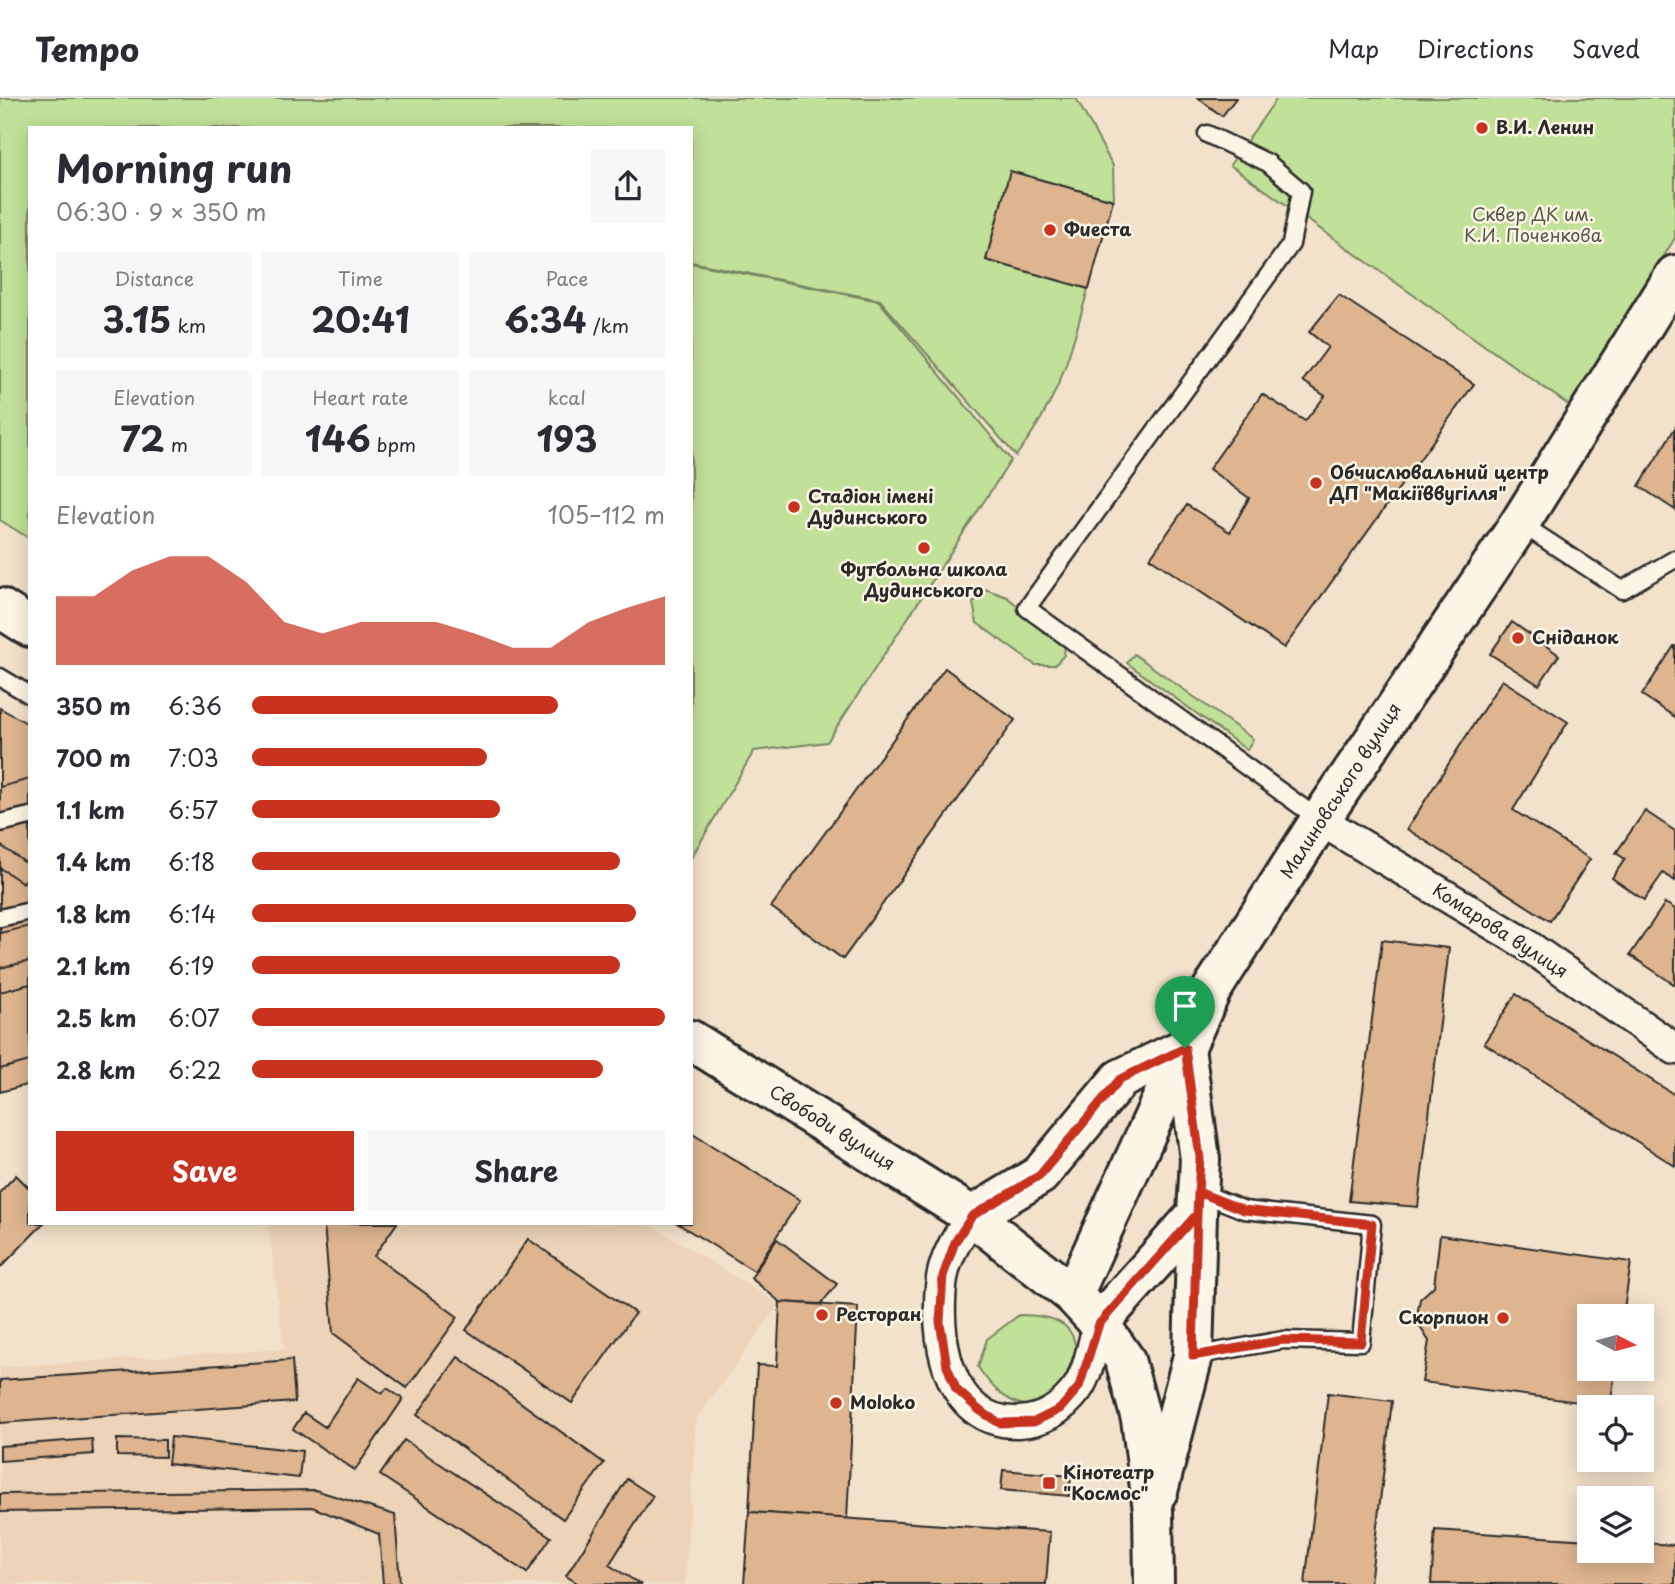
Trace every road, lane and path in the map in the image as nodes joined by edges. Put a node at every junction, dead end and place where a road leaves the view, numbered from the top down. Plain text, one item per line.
1 (1207, 134) dead end
2 (1675, 275) edge
3 (1520, 523) junction
4 (1675, 559) edge
5 (0, 608) edge
6 (28, 625) edge
7 (0, 677) edge
8 (28, 694) edge
9 (28, 816) edge
10 (1320, 820) junction
11 (0, 823) edge
12 (28, 911) edge
13 (0, 918) edge
14 (693, 1041) edge
15 (1185, 1048) junction
16 (1675, 1049) edge
17 (1197, 1203) junction
18 (972, 1216) junction
19 (1073, 1295) junction
20 (1099, 1324) junction
21 (1193, 1356) junction
22 (1153, 1510) junction
23 (1154, 1584) edge

1 - 10 lane
2 - 3 street, Малиновського вулиця
3 - 4 lane
3 - 10 street, Малиновського вулиця
5 - 6 street
7 - 8 lane
9 - 11 lane
10 - 15 street, Малиновського вулиця
10 - 16 street, Комарова вулиця
12 - 13 lane
14 - 18 street, Свободи вулиця
15 - 17 street
15 - 18 street
15 - 19 street, Малиновського вулиця
17 - 20 street
17 - 21 street
17 - 21 lane
18 - 19 street
18 - 20 street
19 - 20 street
20 - 22 street
21 - 22 street
22 - 23 street

